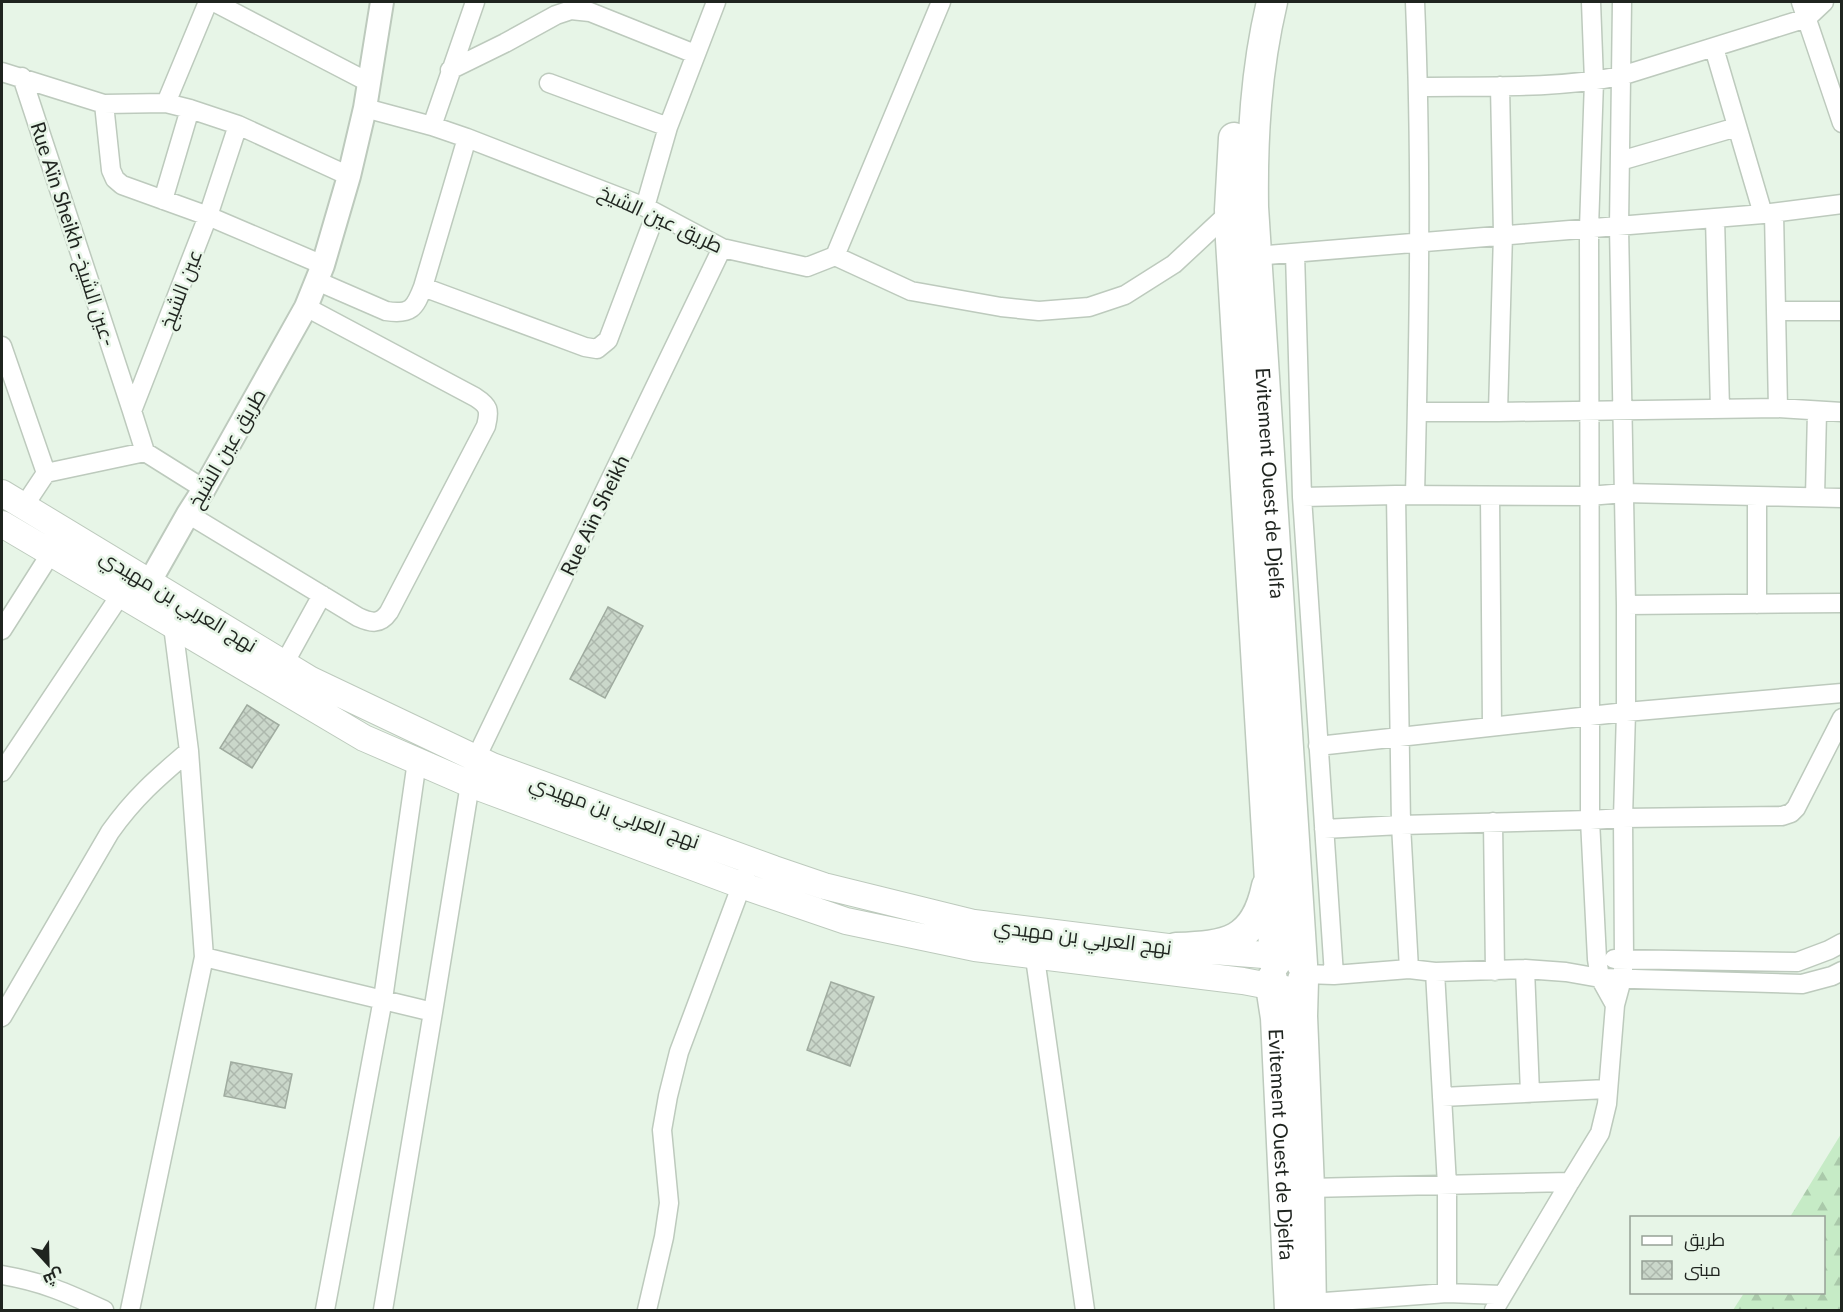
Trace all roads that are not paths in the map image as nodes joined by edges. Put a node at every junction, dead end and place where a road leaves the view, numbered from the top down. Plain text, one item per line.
1 (208, 2) edge
2 (214, 2) edge
3 (382, 2) edge
4 (475, 2) edge
5 (716, 2) edge
6 (942, 2) edge
7 (1256, 2) edge
8 (1272, 2) edge
9 (1415, 2) edge
10 (1592, 2) edge
11 (1622, 2) edge
12 (1824, 2) edge
13 (1804, 10) edge
14 (1714, 48) junction
15 (695, 54) junction
16 (450, 70) junction
17 (2, 72) edge
18 (1621, 76) junction
19 (22, 77) junction
20 (1594, 81) junction
21 (368, 82) junction
22 (549, 83) dead end
23 (1500, 86) junction
24 (1419, 87) junction
25 (1836, 87) edge
26 (166, 103) junction
27 (104, 104) junction
28 (365, 108) junction
29 (190, 109) junction
30 (1842, 123) edge
31 (238, 124) junction
32 (432, 126) junction
33 (1737, 127) junction
34 (668, 128) junction
35 (467, 138) junction
36 (1620, 161) junction
37 (349, 176) junction
38 (164, 200) junction
39 (1842, 204) edge
40 (1242, 209) junction
41 (651, 210) junction
42 (1768, 213) junction
43 (208, 216) junction
44 (1715, 218) junction
45 (1619, 226) junction
46 (1589, 228) junction
47 (1503, 234) junction
48 (1419, 241) junction
49 (722, 248) junction
50 (1295, 253) junction
51 (835, 256) junction
52 (1256, 256) junction
53 (320, 273) junction
54 (423, 287) junction
55 (306, 307) junction
56 (1776, 311) junction
57 (1842, 311) edge
58 (2, 346) edge
59 (1778, 408) junction
60 (1720, 409) junction
61 (1589, 410) junction
62 (1621, 410) junction
63 (132, 411) junction
64 (1817, 411) junction
65 (1418, 412) junction
66 (1498, 412) junction
67 (1842, 412) edge
68 (145, 452) junction
69 (46, 473) junction
70 (204, 489) junction
71 (2, 493) edge
72 (1624, 493) junction
73 (1396, 495) junction
74 (1415, 495) junction
75 (1490, 496) junction
76 (1589, 496) junction
77 (1302, 497) junction
78 (1757, 497) junction
79 (1815, 497) junction
80 (1842, 498) edge
81 (24, 506) junction
82 (188, 514) junction
83 (2, 524) edge
84 (51, 553) junction
85 (136, 593) junction
86 (322, 595) junction
87 (1842, 603) edge
88 (1757, 604) junction
89 (1626, 605) junction
90 (177, 614) junction
91 (2, 630) edge
92 (284, 664) junction
93 (1842, 693) edge
94 (1626, 712) junction
95 (1590, 716) junction
96 (1842, 718) edge
97 (1492, 726) junction
98 (1401, 737) junction
99 (1318, 746) junction
100 (189, 752) junction
101 (476, 758) junction
102 (417, 760) junction
103 (2, 772) edge
104 (470, 784) junction
105 (1623, 818) junction
106 (1590, 820) junction
107 (1493, 822) junction
108 (1401, 825) junction
109 (1324, 829) junction
110 (716, 848) junction
111 (752, 861) junction
112 (1270, 869) junction
113 (705, 871) junction
114 (741, 885) junction
115 (1033, 943) junction
116 (1842, 943) edge
117 (1176, 948) junction
118 (204, 957) junction
119 (1597, 959) junction
120 (1624, 959) junction
121 (1409, 969) junction
122 (1525, 969) junction
123 (1495, 971) junction
124 (1842, 971) edge
125 (1286, 972) junction
126 (1435, 972) junction
127 (1566, 972) junction
128 (1334, 975) junction
129 (1600, 978) junction
130 (1622, 979) junction
131 (383, 999) junction
132 (1615, 1005) junction
133 (434, 1012) junction
134 (2, 1017) edge
135 (1607, 1089) junction
136 (1530, 1093) junction
137 (1442, 1097) junction
138 (1570, 1182) junction
139 (1447, 1185) junction
140 (1309, 1188) junction
141 (2, 1275) edge
142 (1447, 1293) junction
143 (1498, 1303) edge
144 (1304, 1308) edge
145 (104, 1311) edge
146 (130, 1311) edge
147 (325, 1311) edge
148 (383, 1311) edge
149 (647, 1311) edge
150 (1085, 1311) edge

1 - 26 street
2 - 21 street
3 - 21 street, طريق عين الشيخ
4 - 16 street
5 - 15 street
6 - 51 street
7 - 40 highway, Evitement Ouest de Djelfa
8 - 40 highway, Evitement Ouest de Djelfa
9 - 24 street
10 - 20 street
11 - 18 street
12 - 13 street
13 - 14 street
13 - 25 street
14 - 18 street
14 - 33 street
15 - 16 street
15 - 34 street
16 - 32 street
17 - 19 street
18 - 20 street
18 - 36 street
19 - 27 street
19 - 63 street, Rue Aïn Sheikh -عين الشيخ-
20 - 23 street
20 - 46 street
21 - 28 street, طريق عين الشيخ
22 - 34 street
23 - 24 street
23 - 47 street
24 - 48 street
25 - 30 street
26 - 27 street
26 - 29 street
27 - 38 street
28 - 32 street, طريق عين الشيخ
28 - 37 street, طريق عين الشيخ
29 - 31 street
29 - 38 street
31 - 37 street
31 - 43 street, عين الشيخ
32 - 35 street, طريق عين الشيخ
33 - 36 street
33 - 42 street
34 - 41 street
35 - 41 street, طريق عين الشيخ
35 - 54 street
36 - 45 street
37 - 53 street, طريق عين الشيخ
38 - 43 street
39 - 42 street
40 - 51 street
40 - 52 highway, Evitement Ouest de Djelfa
40 - 112 highway, Evitement Ouest de Djelfa
41 - 49 street, طريق عين الشيخ
41 - 54 street
42 - 44 street
42 - 56 street
43 - 53 street
43 - 63 street, عين الشيخ
44 - 45 street
44 - 60 street
45 - 46 street
45 - 62 street
46 - 47 street
46 - 61 street
47 - 48 street
47 - 66 street
48 - 50 street
48 - 65 street
49 - 51 street, طريق عين الشيخ
49 - 101 street, Rue Aïn Sheikh
50 - 52 street
50 - 77 street
52 - 125 highway, Evitement Ouest de Djelfa
53 - 54 street
53 - 55 street, طريق عين الشيخ
55 - 70 street, طريق عين الشيخ
55 - 86 street
56 - 57 street
56 - 59 street
58 - 69 street
59 - 60 street
59 - 64 street
60 - 62 street
61 - 62 street
61 - 66 street
61 - 76 street
62 - 72 street
63 - 68 street
64 - 67 street
64 - 79 street
65 - 66 street
65 - 74 street
68 - 69 street
68 - 70 street
69 - 81 street
70 - 82 street, طريق عين الشيخ
71 - 81 main road, نهج العربي بن مهيدي
72 - 76 street
72 - 78 street
72 - 89 street
73 - 74 street
73 - 77 street
73 - 98 street
74 - 75 street
75 - 76 street
75 - 97 street
76 - 95 street
77 - 99 street
78 - 79 street
78 - 88 street
79 - 80 street
81 - 85 main road, نهج العربي بن مهيدي
82 - 85 street, طريق عين الشيخ
82 - 86 street
83 - 84 main road, نهج العربي بن مهيدي
84 - 85 main road, نهج العربي بن مهيدي
84 - 91 street
85 - 90 main road, نهج العربي بن مهيدي
85 - 103 street
86 - 92 street
87 - 88 street
88 - 89 street
89 - 94 street
90 - 92 main road, نهج العربي بن مهيدي
90 - 100 street
90 - 102 main road, نهج العربي بن مهيدي
92 - 101 main road, نهج العربي بن مهيدي
93 - 94 street
94 - 95 street
94 - 105 street
95 - 97 street
95 - 106 street
96 - 105 street
97 - 98 street
98 - 99 street
98 - 108 street
99 - 109 street
100 - 118 street
100 - 134 street
101 - 104 street, Rue Aïn Sheikh
101 - 110 main road, نهج العربي بن مهيدي
102 - 104 main road, نهج العربي بن مهيدي
102 - 131 street
104 - 113 main road, نهج العربي بن مهيدي
104 - 133 street, Rue Aïn Sheikh
105 - 106 street
105 - 120 street
106 - 107 street
106 - 119 street
107 - 108 street
107 - 123 street
108 - 109 street
108 - 121 street
109 - 128 street
110 - 111 main road, نهج العربي بن مهيدي
110 - 113 main road
111 - 114 street
111 - 115 main road, نهج العربي بن مهيدي
112 - 117 highway
112 - 125 highway, Evitement Ouest de Djelfa
113 - 114 main road, نهج العربي بن مهيدي
114 - 115 main road, نهج العربي بن مهيدي
114 - 149 street
115 - 117 main road, نهج العربي بن مهيدي
115 - 125 main road, نهج العربي بن مهيدي
115 - 150 street
116 - 120 street
117 - 125 main road, نهج العربي بن مهيدي
118 - 131 street
118 - 146 street
119 - 120 street
119 - 127 street
119 - 129 street
120 - 130 street
121 - 126 street
121 - 128 street
122 - 123 street
122 - 127 street
122 - 136 street
123 - 126 street
124 - 130 street
125 - 128 street
125 - 140 highway, Evitement Ouest de Djelfa
125 - 144 highway, Evitement Ouest de Djelfa
126 - 137 street
127 - 129 street
129 - 130 street
129 - 132 street
130 - 132 street
131 - 133 street
131 - 147 street
132 - 135 street
133 - 148 street, Rue Aïn Sheikh
135 - 136 street
135 - 138 street
136 - 137 street
137 - 139 street
138 - 139 street
138 - 143 street
139 - 140 street
139 - 142 street
140 - 144 highway, Evitement Ouest de Djelfa
141 - 145 street
142 - 143 street
142 - 144 street

